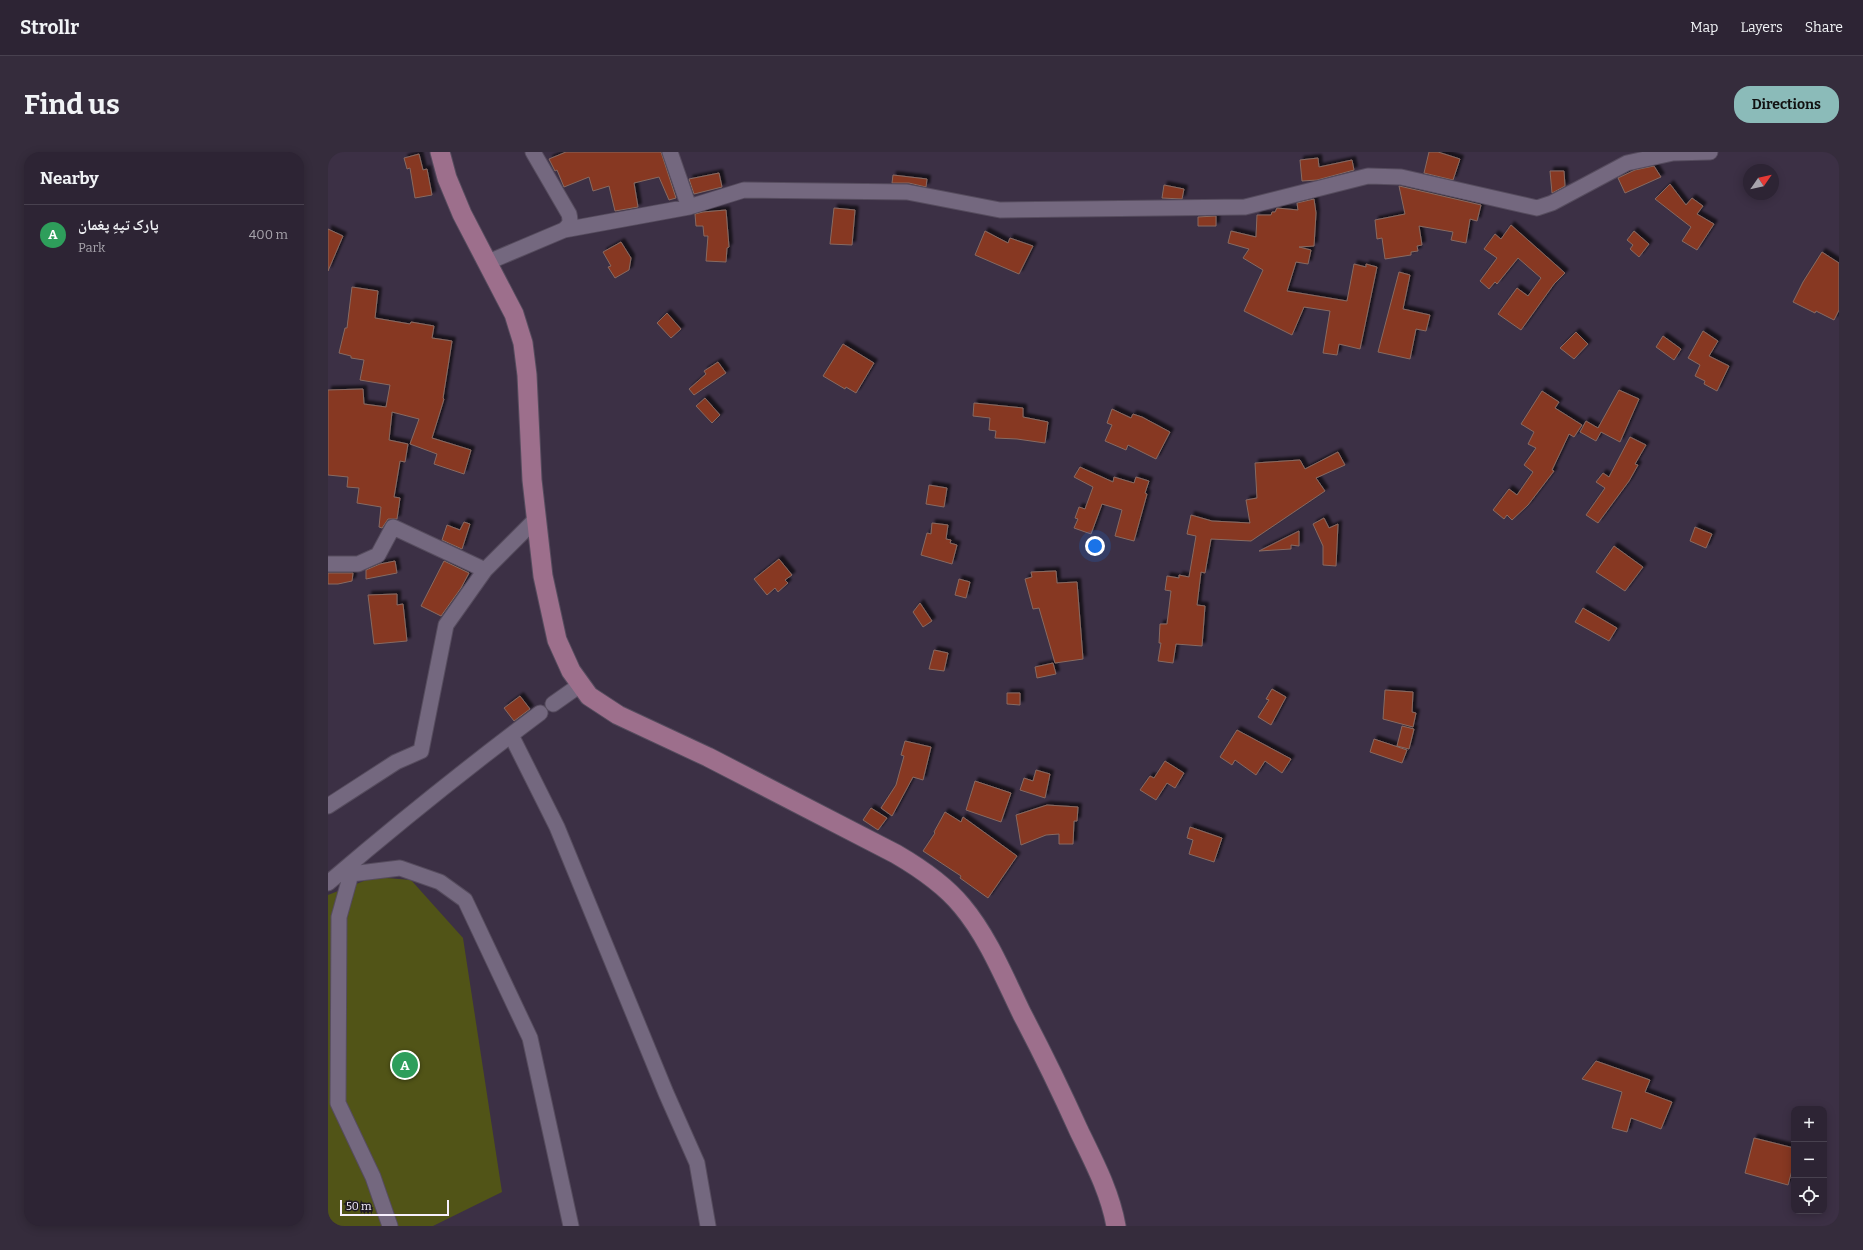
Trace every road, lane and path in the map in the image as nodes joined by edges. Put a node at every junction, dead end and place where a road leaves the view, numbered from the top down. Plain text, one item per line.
1 (440, 152) edge
2 (533, 152) edge
3 (670, 152) edge
4 (1710, 152) edge
5 (689, 207) junction
6 (564, 230) junction
7 (486, 263) junction
8 (536, 519) junction
9 (328, 564) edge
10 (485, 570) junction
11 (580, 685) junction
12 (553, 704) dead end
13 (540, 713) dead end
14 (511, 735) junction
15 (328, 806) edge
16 (349, 871) junction
17 (328, 883) edge
18 (390, 1226) edge
19 (571, 1226) edge
20 (708, 1226) edge
21 (1116, 1226) edge

1 - 7 main road
2 - 6 street
3 - 5 street
4 - 5 street
5 - 6 street
6 - 7 street
7 - 8 main road
8 - 10 street
8 - 11 main road
9 - 10 street
10 - 15 street
11 - 12 street
11 - 21 main road
13 - 14 street
14 - 16 street
14 - 20 street
16 - 17 street
16 - 18 street
16 - 19 street

